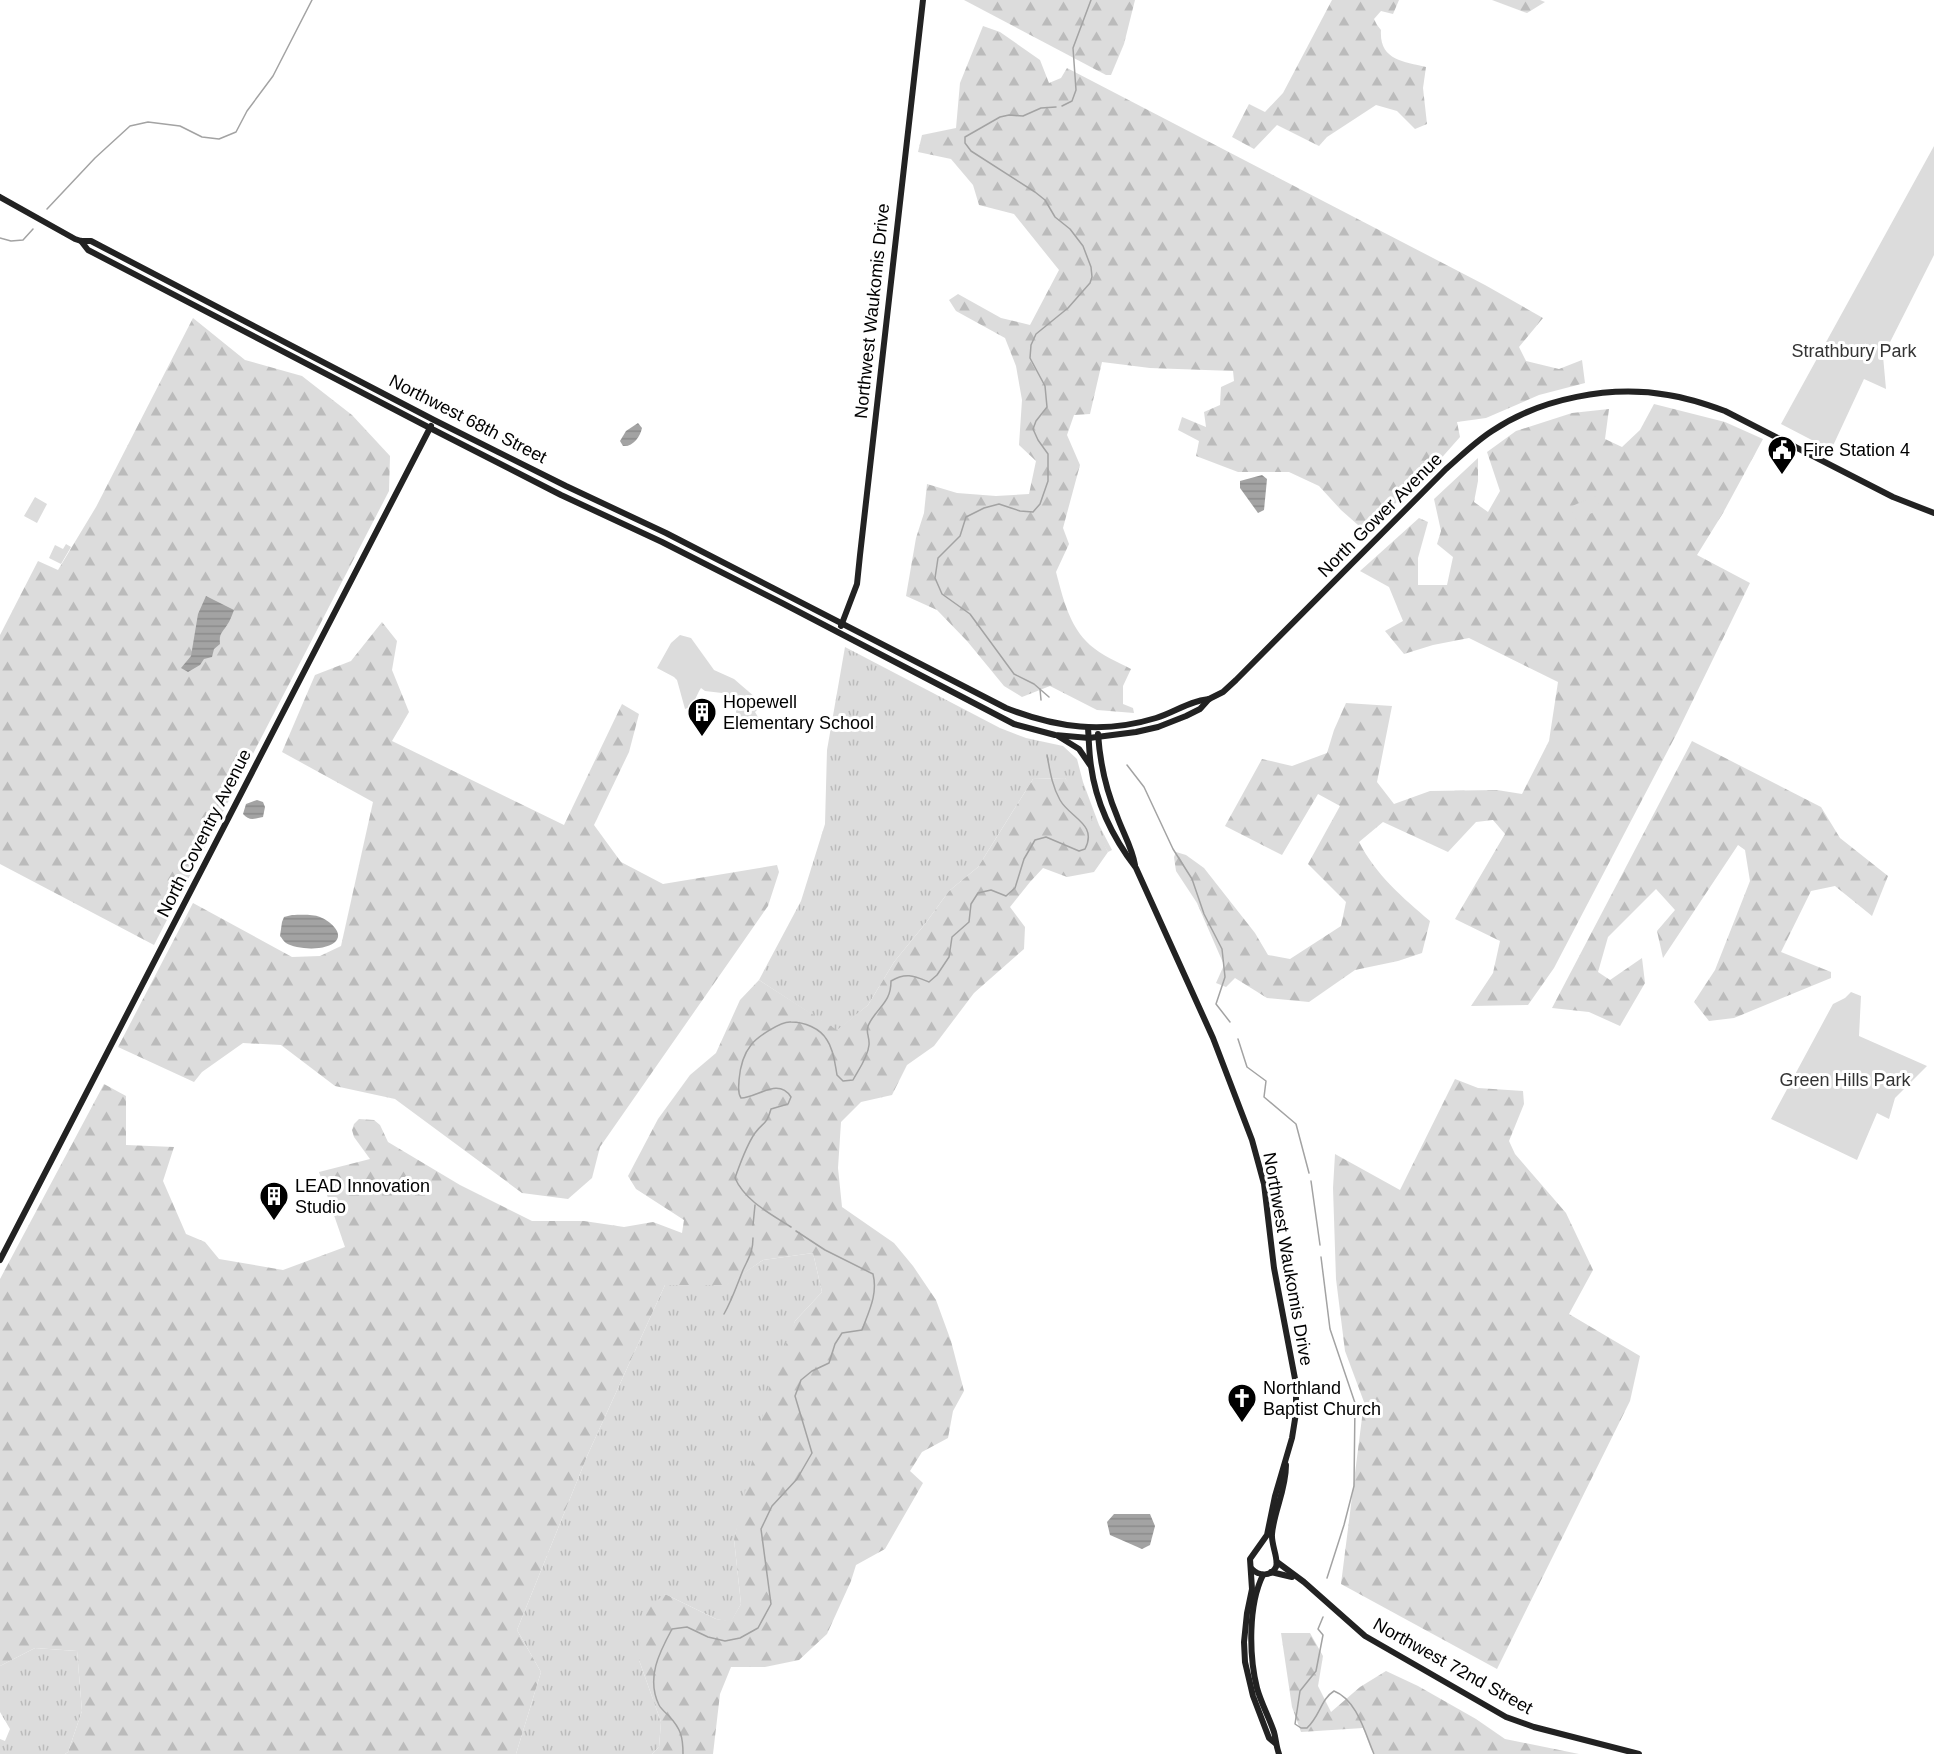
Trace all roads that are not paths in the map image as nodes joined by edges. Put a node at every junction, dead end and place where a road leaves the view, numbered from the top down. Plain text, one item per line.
1 (923, 0) edge
2 (0, 197) edge
3 (81, 241) junction
4 (434, 420) junction
5 (430, 428) junction
6 (1934, 513) edge
7 (787, 594) junction
8 (782, 603) junction
9 (843, 623) junction
10 (838, 632) junction
11 (1209, 699) junction
12 (1088, 728) junction
13 (1097, 728) junction
14 (1055, 735) junction
15 (1098, 737) junction
16 (1089, 738) junction
17 (1091, 768) junction
18 (1136, 868) junction
19 (0, 1260) edge
20 (1286, 1461) junction
21 (1258, 1549) junction
22 (1274, 1553) junction
23 (1277, 1562) junction
24 (1252, 1567) junction
25 (1271, 1572) junction
26 (1263, 1575) junction
27 (1304, 1582) junction
28 (1275, 1743) junction
29 (1279, 1754) edge
30 (1639, 1754) edge

1 - 9 main road, Northwest Waukomis Drive
2 - 3 main road, Northwest 68th Street
3 - 4 main road, Northwest 68th Street
3 - 5 main road, Northwest 68th Street
4 - 5 main road, North Coventry Avenue
4 - 7 main road, Northwest 68th Street
5 - 8 main road, Northwest 68th Street
5 - 19 main road, North Coventry Avenue
6 - 11 main road, North Gower Avenue
7 - 8 main road
7 - 9 main road, Northwest 68th Street
8 - 10 main road, Northwest 68th Street
9 - 10 main road, Northwest Waukomis Drive
9 - 12 main road
10 - 14 main road, North Gower Avenue
11 - 13 main road, North Gower Avenue
11 - 15 main road, North Gower Avenue
12 - 13 main road, North Gower Avenue
12 - 16 main road, Northwest Waukomis Drive
13 - 15 main road, Northwest Waukomis Drive
14 - 16 main road, North Gower Avenue
14 - 17 main road
15 - 16 main road, North Gower Avenue
15 - 18 main road, Northwest Waukomis Drive
16 - 17 main road, Northwest Waukomis Drive
17 - 18 main road, Northwest Waukomis Drive
18 - 20 main road, Northwest Waukomis Drive
20 - 21 main road, Northwest Waukomis Drive
20 - 22 main road, Northwest Waukomis Drive
21 - 22 main road
21 - 24 main road
22 - 23 main road
23 - 25 main road
23 - 27 main road, Northwest 72nd Street
24 - 26 main road
24 - 28 main road
25 - 26 main road
25 - 27 main road, Northwest 72nd Street
26 - 28 main road
27 - 30 main road, Northwest 72nd Street
28 - 29 main road

